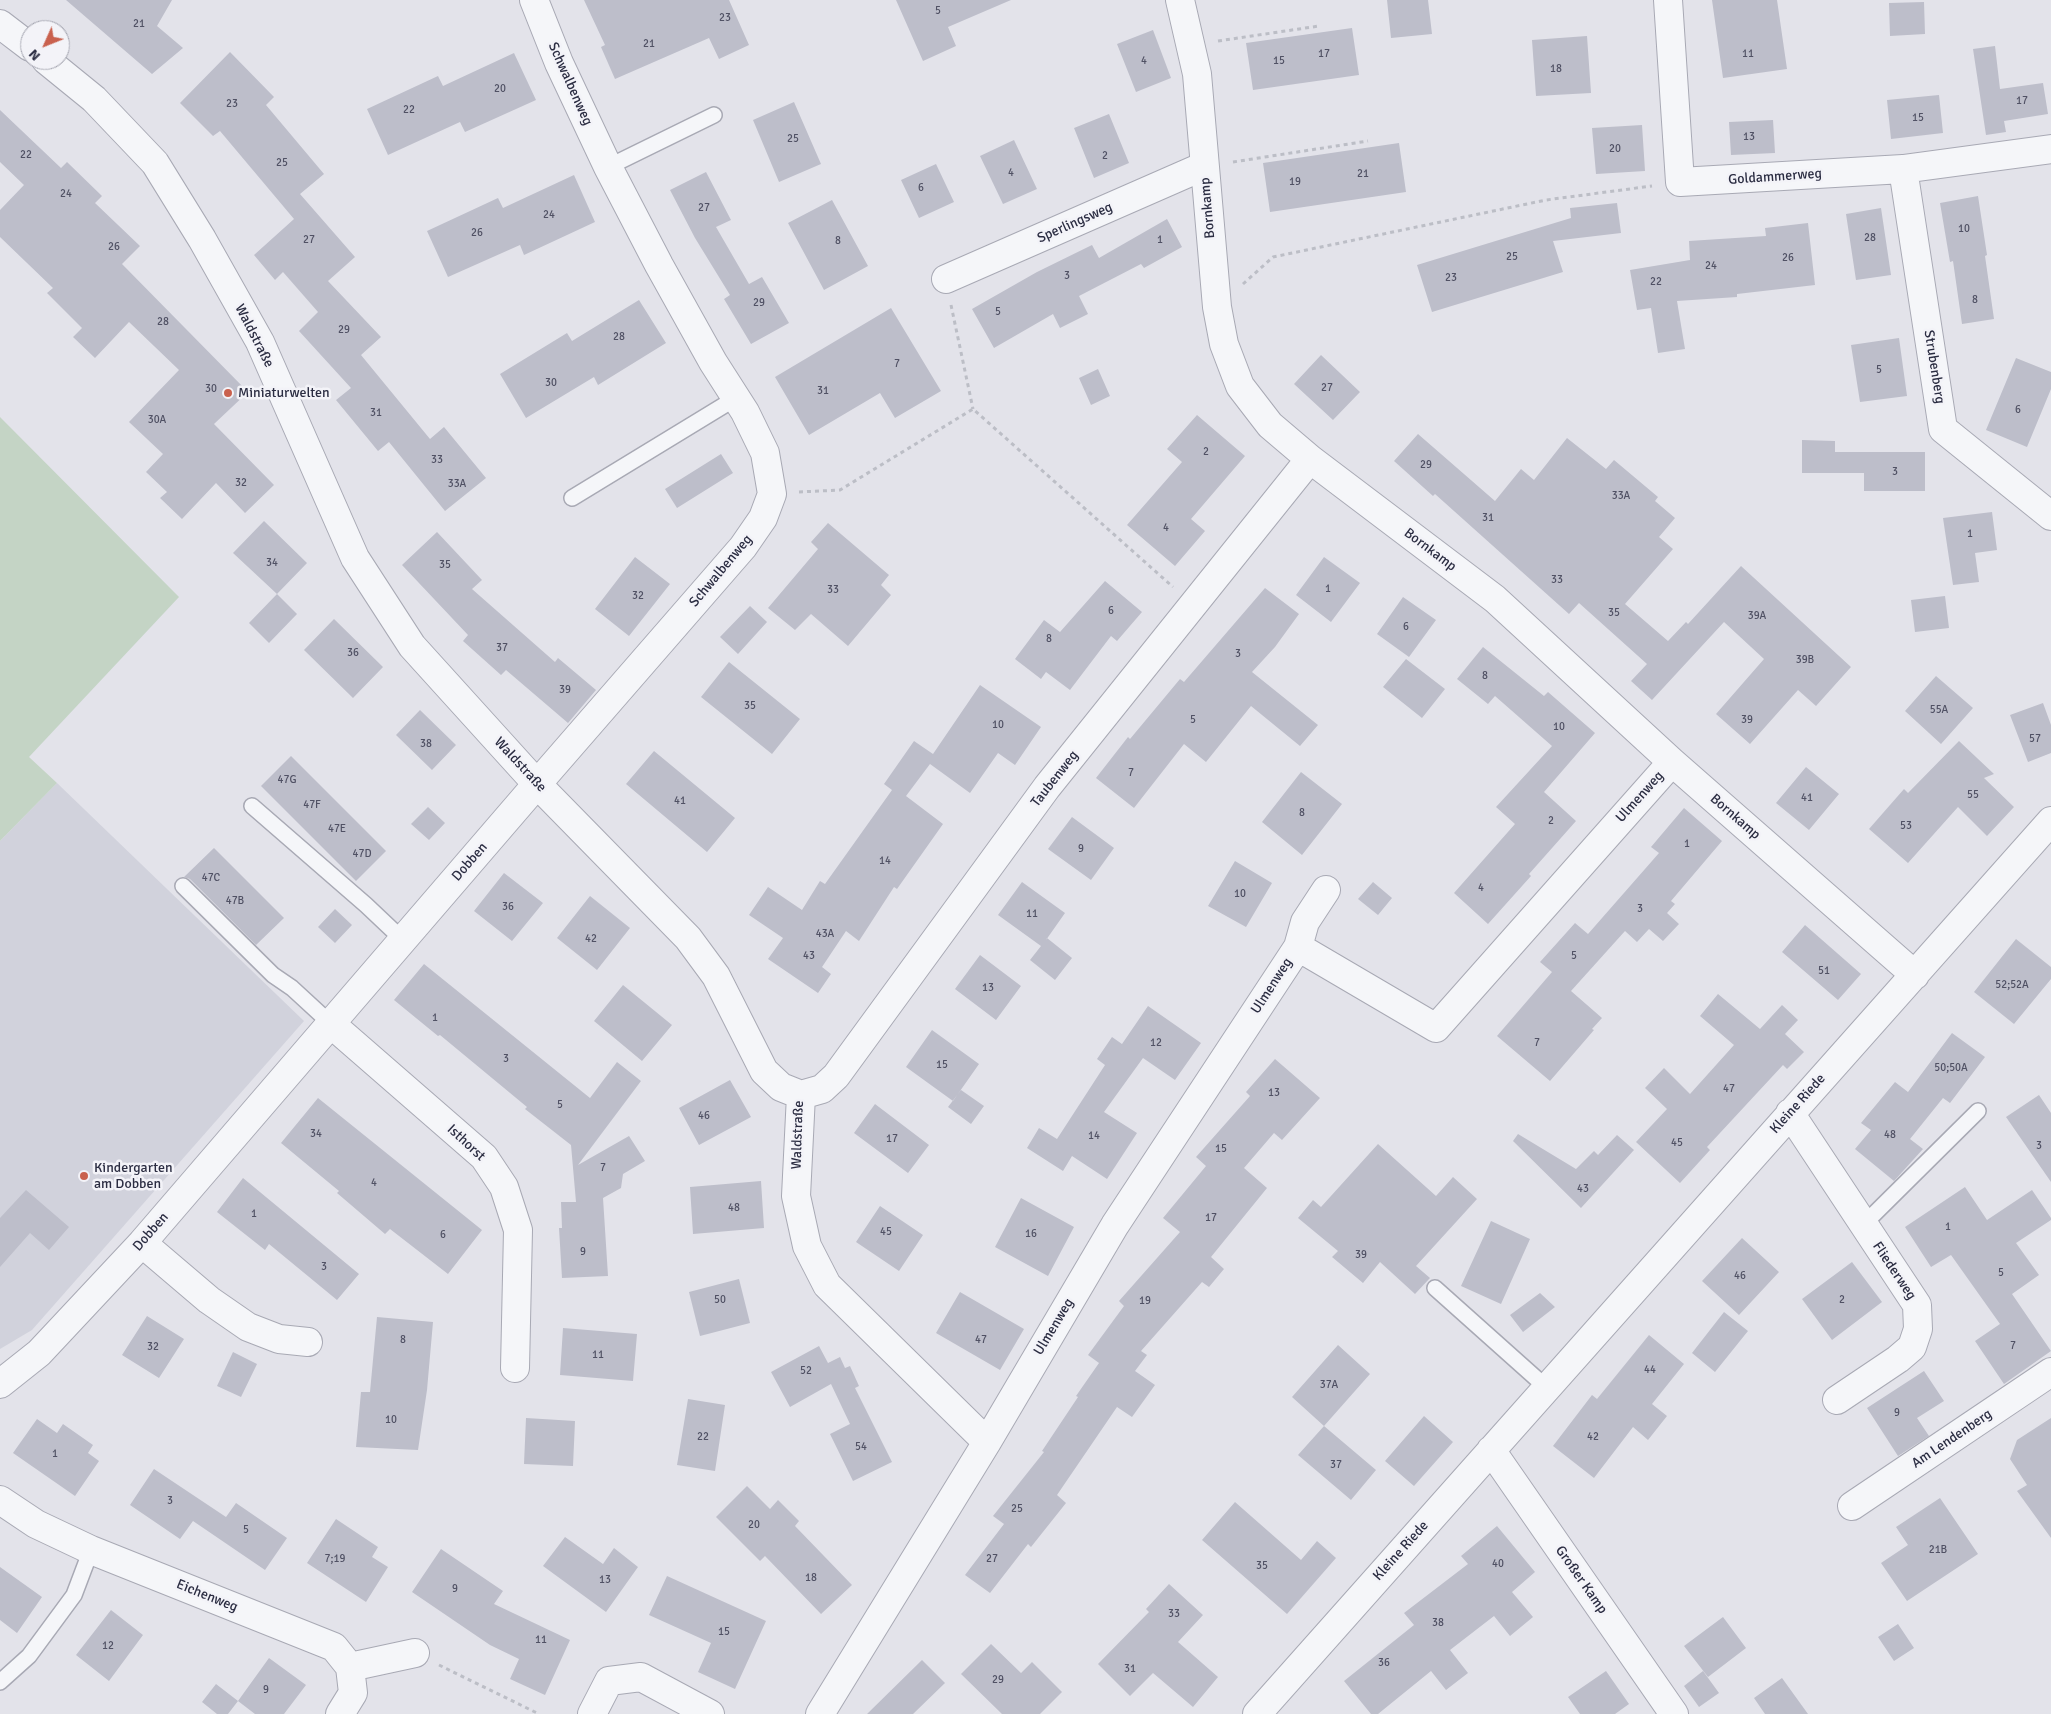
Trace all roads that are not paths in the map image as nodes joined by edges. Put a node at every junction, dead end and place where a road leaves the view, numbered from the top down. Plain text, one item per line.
1 (534, 0) edge
2 (1180, 0) edge
3 (1668, 0) edge
4 (0, 24) edge
5 (20, 40) edge
6 (58, 70) edge
7 (714, 115) dead end
8 (2051, 149) edge
9 (1204, 166) junction
10 (608, 167) junction
11 (1903, 169) junction
12 (946, 279) road end
13 (736, 398) junction
14 (1310, 459) junction
15 (572, 498) dead end
16 (2051, 516) edge
17 (1672, 762) junction
18 (537, 784) junction
19 (252, 806) dead end
20 (2051, 821) edge
21 (183, 886) dead end
22 (1326, 890) dead end
23 (403, 940) junction
24 (1298, 947) junction
25 (1915, 975) junction
26 (330, 1023) junction
27 (801, 1095) junction
28 (1978, 1111) dead end
29 (1790, 1113) junction
30 (1863, 1225) junction
31 (142, 1243) junction
32 (1435, 1288) dead end
33 (308, 1342) dead end
34 (515, 1368) dead end
35 (2051, 1372) edge
36 (0, 1384) edge
37 (1546, 1388) junction
38 (1837, 1400) dead end
39 (986, 1442) junction
40 (1491, 1450) junction
41 (0, 1500) edge
42 (1852, 1506) dead end
43 (91, 1550) junction
44 (415, 1653) road end
45 (350, 1667) junction
46 (0, 1682) edge
47 (1671, 1713) edge
48 (340, 1714) edge
49 (592, 1714) edge
50 (710, 1714) edge
51 (820, 1714) edge
52 (1257, 1714) edge

1 - 10 street, Schwalbenweg
2 - 9 street, Bornkamp
3 - 11 street, Goldammerweg
4 - 5 street
6 - 18 street, Waldstraße
7 - 10 lane
8 - 11 street, Goldammerweg
9 - 12 street, Sperlingsweg
9 - 14 street, Bornkamp
10 - 13 street, Schwalbenweg
11 - 16 street, Strubenberg
13 - 15 lane
13 - 18 street, Schwalbenweg
14 - 17 street, Bornkamp
14 - 27 street, Taubenweg
17 - 24 street, Ulmenweg
17 - 25 street, Bornkamp
18 - 23 street, Dobben
18 - 27 street, Waldstraße
19 - 23 lane
20 - 25 street, Kleine Riede
21 - 26 lane
22 - 24 street, Ulmenweg
23 - 26 street, Dobben
24 - 39 street, Ulmenweg
25 - 29 street, Kleine Riede
26 - 31 street, Dobben
26 - 34 street, Isthorst
27 - 39 street, Waldstraße
28 - 30 lane
29 - 30 street, Fliederweg
29 - 37 street, Kleine Riede
30 - 38 street, Fliederweg
31 - 33 street
31 - 36 street, Dobben
32 - 37 lane
35 - 42 street, Am Lendenberg
37 - 40 street, Kleine Riede
39 - 51 street, Ulmenweg
40 - 47 street, Großer Kamp
40 - 52 street, Kleine Riede
41 - 43 street, Eichenweg
43 - 45 street, Eichenweg
43 - 46 lane
44 - 45 street
45 - 48 street
49 - 50 street

